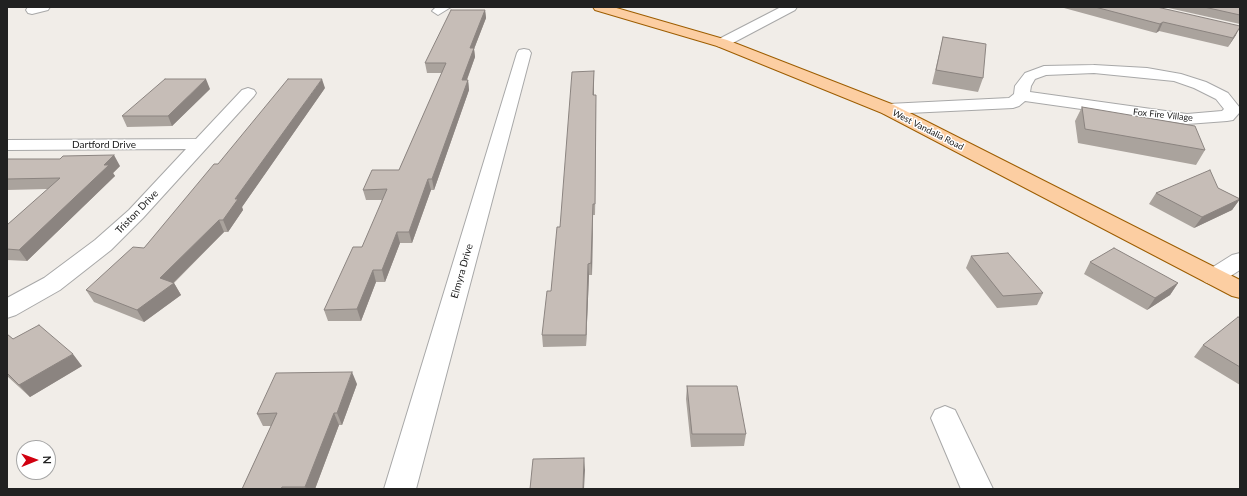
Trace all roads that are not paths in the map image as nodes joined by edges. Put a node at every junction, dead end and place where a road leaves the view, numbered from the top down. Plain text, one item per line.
1 (599, 7) edge
2 (791, 7) edge
3 (722, 43) junction
4 (524, 53) dead end
5 (248, 93) dead end
6 (1022, 96) junction
7 (888, 109) junction
8 (201, 144) junction
9 (7, 145) edge
10 (1240, 260) edge
11 (1213, 277) junction
12 (1240, 290) edge
13 (7, 309) edge
14 (945, 418) dead end
15 (400, 489) edge
16 (978, 489) edge

1 - 3 main road, West Vandalia Road
2 - 3 street
3 - 7 main road, West Vandalia Road
4 - 15 street, Elmyra Drive
5 - 8 street, Triston Drive
6 - 6 street, Fox Fire Village
6 - 7 street
7 - 11 main road, West Vandalia Road
8 - 9 street, Dartford Drive
8 - 13 street, Triston Drive
10 - 11 street
11 - 12 main road, West Vandalia Road
14 - 16 street

